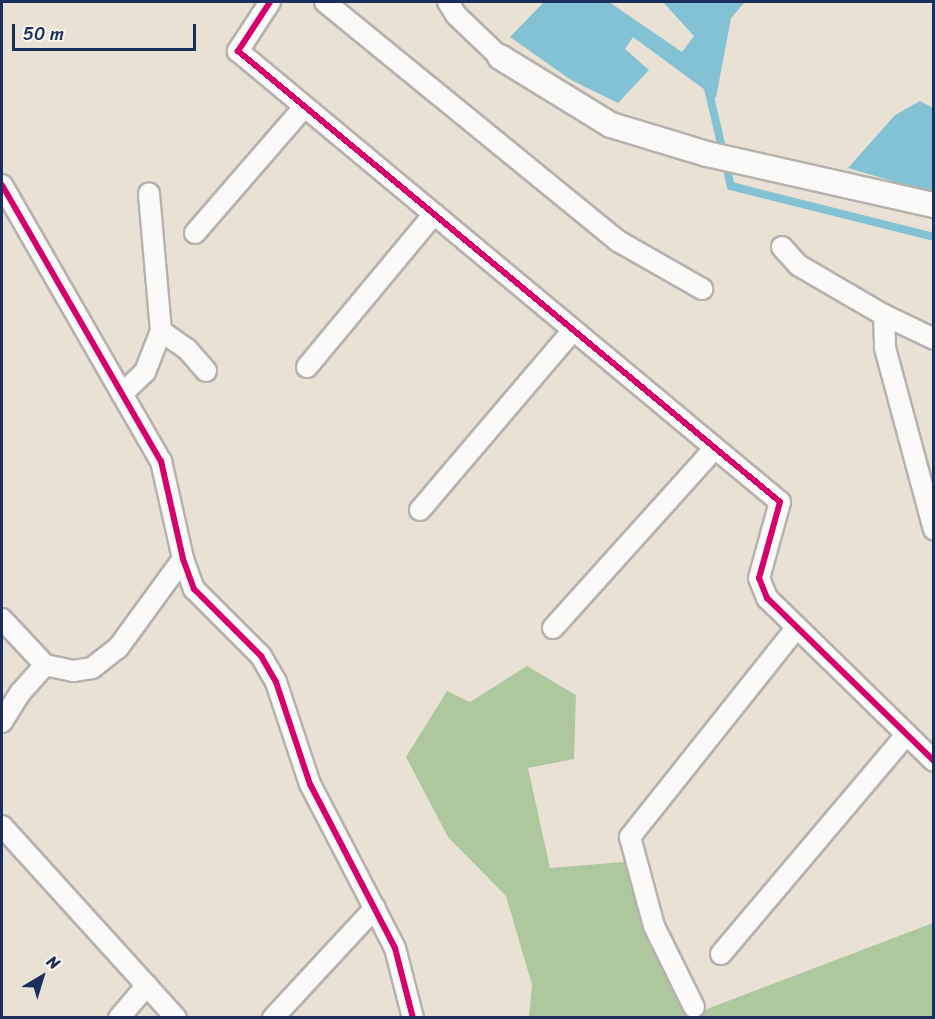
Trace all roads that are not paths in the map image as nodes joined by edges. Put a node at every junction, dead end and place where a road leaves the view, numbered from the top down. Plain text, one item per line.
1 (270, 2) edge
2 (325, 2) edge
3 (448, 2) edge
4 (500, 57) joint
5 (304, 107) junction
6 (2, 185) edge
7 (149, 194) dead end
8 (933, 205) edge
9 (434, 214) junction
10 (195, 233) dead end
11 (782, 247) dead end
12 (702, 289) dead end
13 (884, 315) junction
14 (573, 330) junction
15 (161, 331) junction
16 (933, 339) edge
17 (307, 367) dead end
18 (206, 371) dead end
19 (122, 394) junction
20 (715, 448) junction
21 (420, 510) dead end
22 (933, 530) edge
23 (183, 560) junction
24 (2, 619) edge
25 (797, 627) junction
26 (554, 628) dead end
27 (45, 665) junction
28 (2, 722) edge
29 (906, 735) junction
30 (933, 761) edge
31 (2, 826) edge
32 (375, 908) junction
33 (721, 954) dead end
34 (147, 985) junction
35 (694, 1007) dead end
36 (119, 1017) edge
37 (176, 1017) edge
38 (273, 1017) edge
39 (413, 1017) edge

1 - 5 street
2 - 12 street
3 - 4 street
4 - 8 street
5 - 9 street
5 - 10 street
6 - 19 street
7 - 15 street
9 - 14 street
9 - 17 street
11 - 13 street
13 - 16 street
13 - 22 street
14 - 20 street
14 - 21 street
15 - 18 street
15 - 19 street
19 - 23 street
20 - 25 street
20 - 26 street
23 - 27 street
23 - 32 street
24 - 27 street
25 - 29 street
25 - 35 street
27 - 28 street
29 - 30 street
29 - 33 street
31 - 34 street
32 - 38 street
32 - 39 street
34 - 36 street
34 - 37 street

